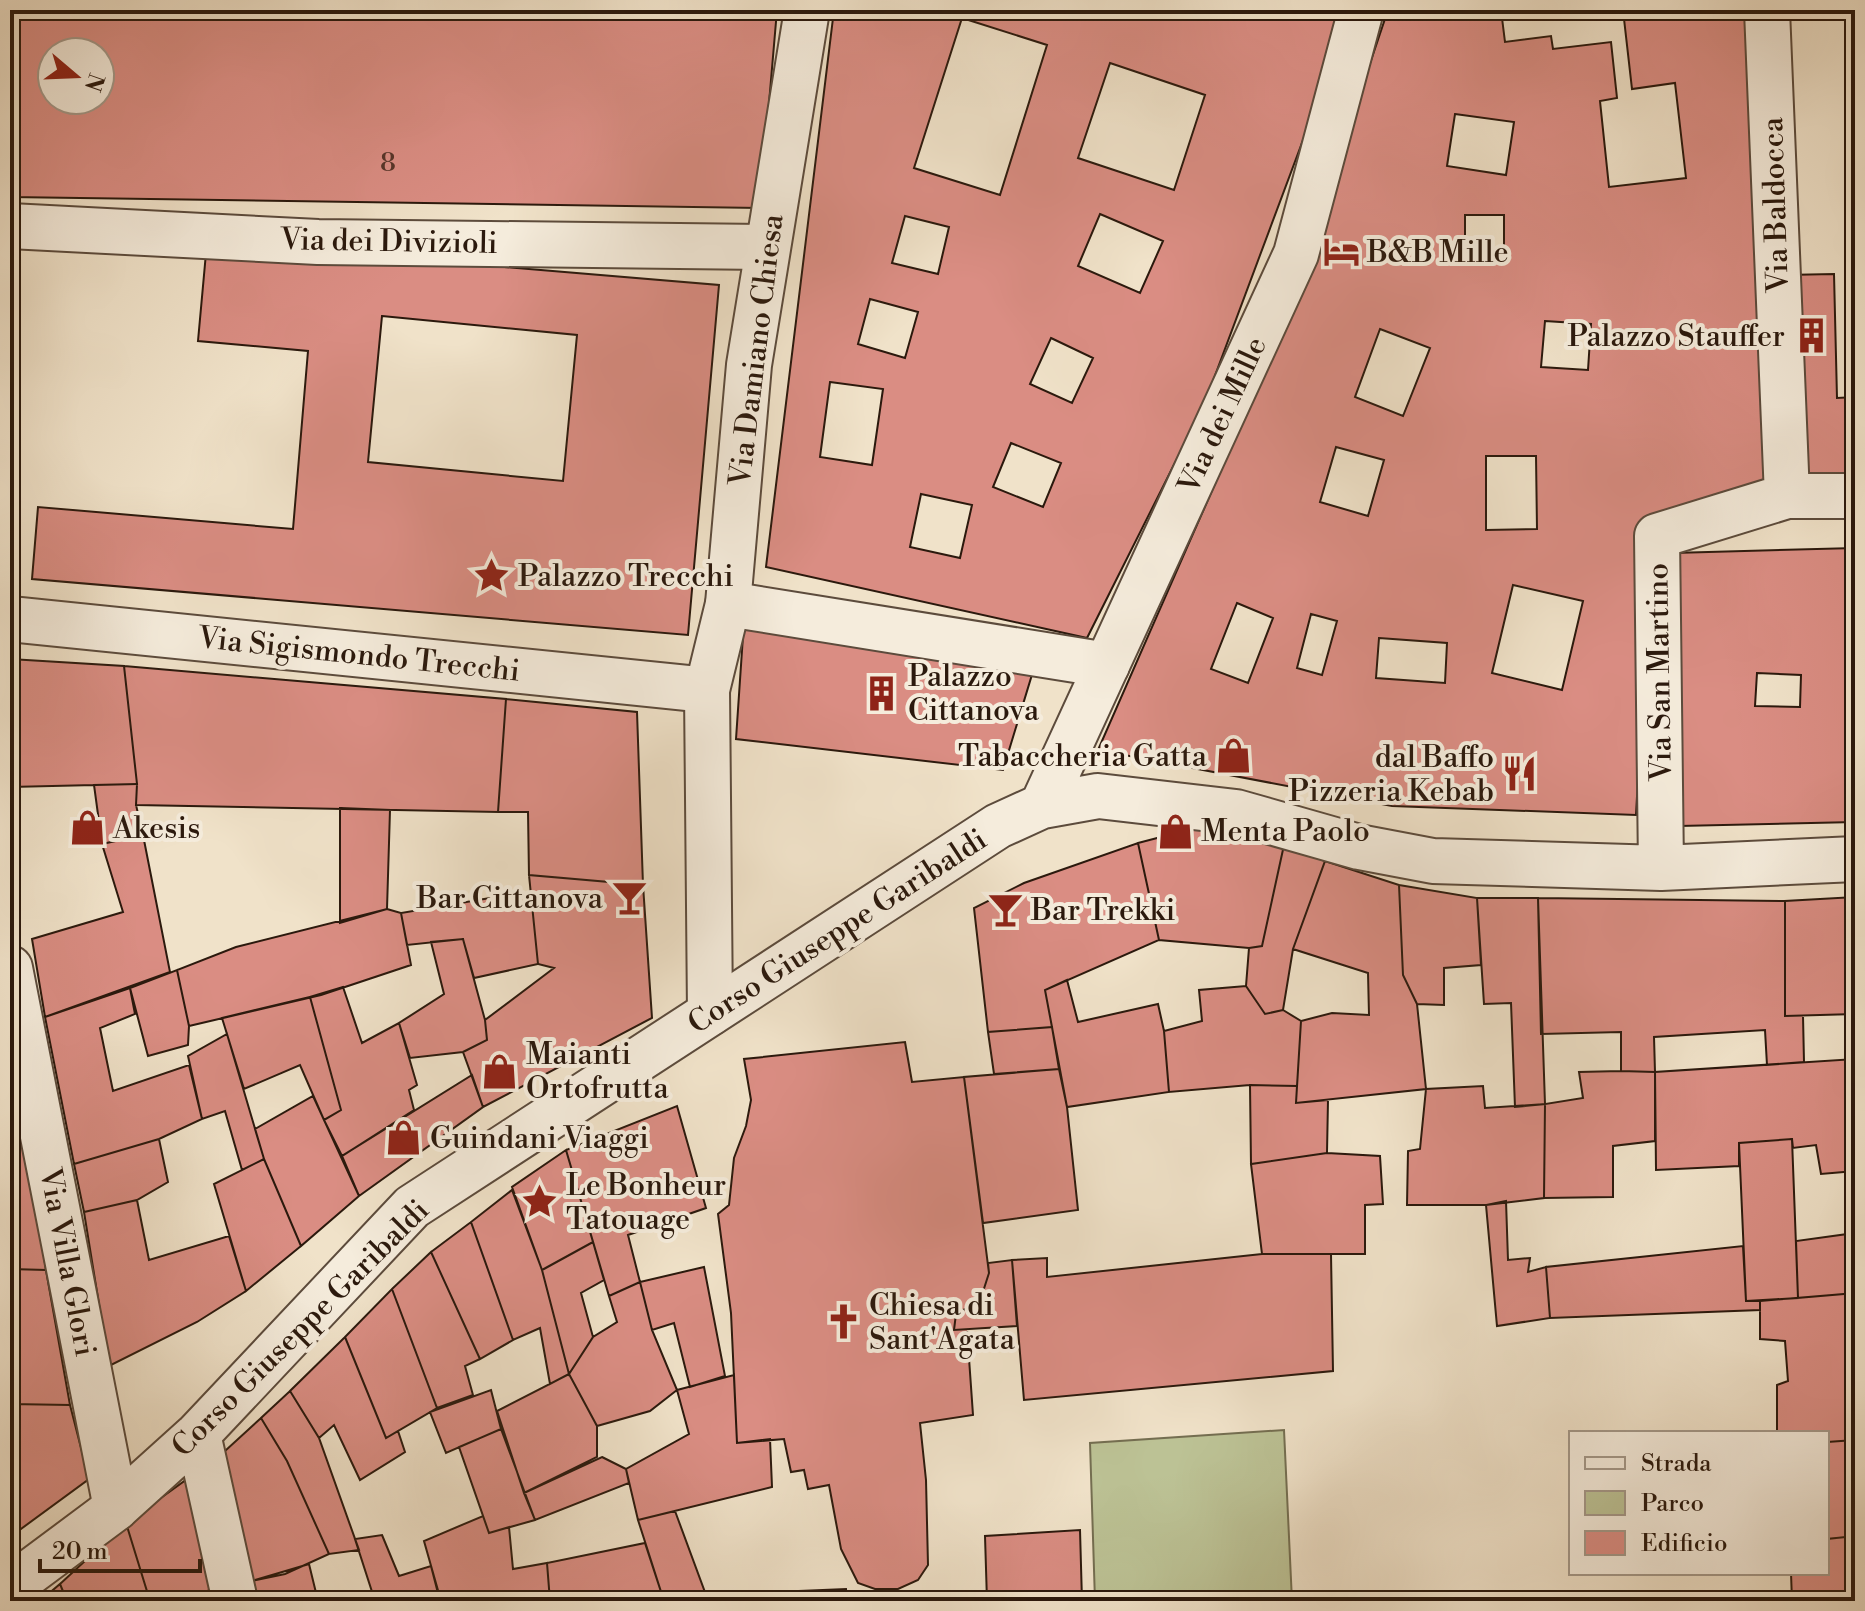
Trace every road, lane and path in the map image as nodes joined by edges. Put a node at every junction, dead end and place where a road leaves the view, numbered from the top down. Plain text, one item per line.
1 (807, 10) edge
2 (1361, 10) edge
3 (1767, 10) edge
4 (10, 226) edge
5 (768, 247) junction
6 (1787, 496) junction
7 (1855, 496) edge
8 (728, 604) junction
9 (10, 619) edge
10 (1107, 665) junction
11 (707, 690) junction
12 (1042, 806) junction
13 (1855, 859) edge
14 (1661, 868) junction
15 (10, 968) edge
16 (710, 1013) junction
17 (198, 1434) junction
18 (116, 1508) junction
19 (10, 1587) edge
20 (235, 1601) edge

1 - 5 street, Via Damiano Chiesa
2 - 10 street, Via dei Mille
3 - 6 street, Via Baldocca
4 - 5 street, Via dei Divizioli
5 - 8 street, Via Damiano Chiesa
6 - 7 street, Via San Martino
6 - 14 street, Via San Martino
8 - 10 street
8 - 11 street, Via Damiano Chiesa
9 - 11 street, Via Sigismondo Trecchi
10 - 12 street, Via dei Mille
11 - 16 street, Via Damiano Chiesa
12 - 14 street, Corso Giuseppe Garibaldi
12 - 16 street, Corso Giuseppe Garibaldi
13 - 14 street, Corso Giuseppe Garibaldi
15 - 18 street, Via Villa Glori
16 - 17 street, Corso Giuseppe Garibaldi
17 - 18 street, Corso Giuseppe Garibaldi
17 - 20 street
18 - 19 street, Corso Giuseppe Garibaldi

